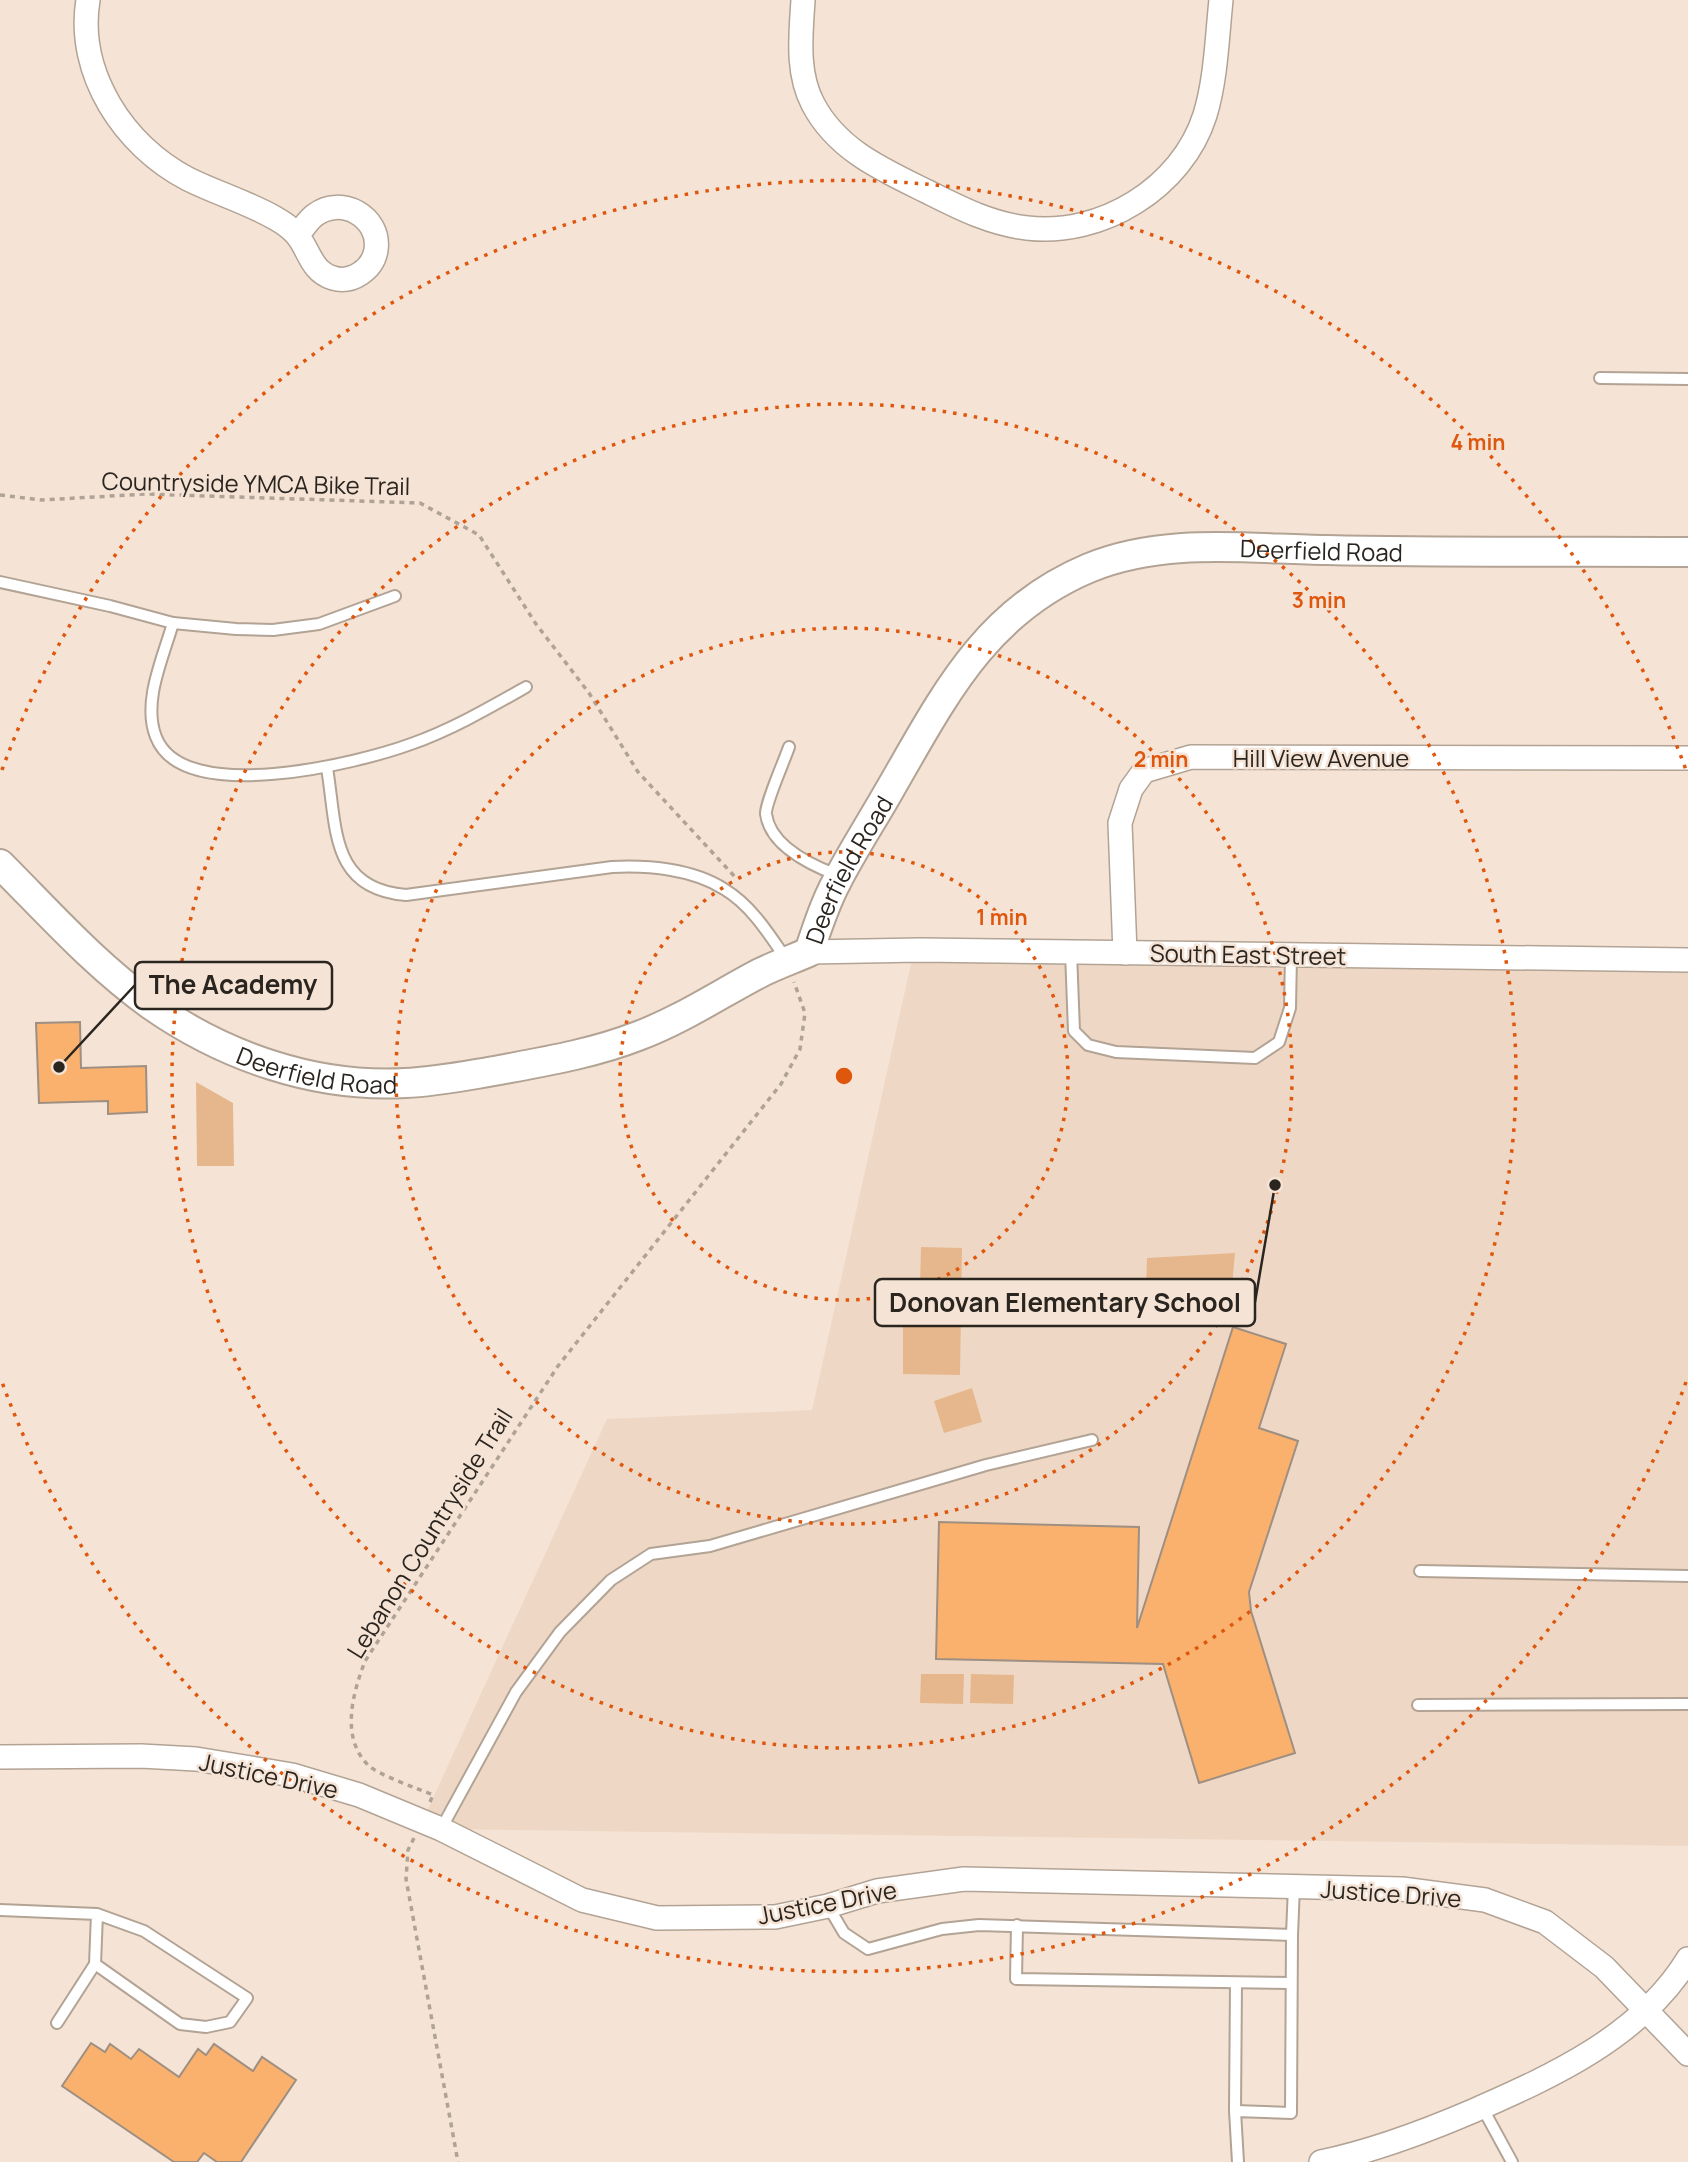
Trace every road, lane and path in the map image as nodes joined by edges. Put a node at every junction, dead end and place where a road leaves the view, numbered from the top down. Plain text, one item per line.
1 (88, 0) edge
2 (803, 0) edge
3 (1221, 0) edge
4 (297, 235) dead end
5 (1600, 378) dead end
6 (1688, 379) edge
7 (0, 495) edge
8 (1688, 552) edge
9 (0, 582) edge
10 (395, 596) dead end
11 (173, 623) junction
12 (526, 687) dead end
13 (789, 747) dead end
14 (1688, 758) edge
15 (327, 768) junction
16 (3, 875) edge
17 (839, 876) junction
18 (738, 881) dead end
19 (1071, 952) junction
20 (1125, 953) junction
21 (1291, 955) junction
22 (798, 956) junction
23 (1688, 960) edge
24 (1092, 1440) dead end
25 (1420, 1571) dead end
26 (1688, 1576) edge
27 (1418, 1704) dead end
28 (1688, 1704) edge
29 (0, 1757) edge
30 (431, 1825) junction
31 (1294, 1886) junction
32 (828, 1906) junction
33 (0, 1910) edge
34 (97, 1914) junction
35 (1017, 1925) junction
36 (1292, 1935) junction
37 (1688, 1959) edge
38 (95, 1964) junction
39 (1236, 1983) junction
40 (1291, 1983) junction
41 (1646, 2011) junction
42 (57, 2022) dead end
43 (1688, 2054) edge
44 (1482, 2107) junction
45 (1235, 2111) junction
46 (458, 2162) edge
47 (1238, 2162) edge
48 (1321, 2162) edge
49 (1512, 2162) edge

1 - 4 street
2 - 3 street
5 - 6 lane
7 - 18 path, Countryside YMCA Bike Trail
8 - 17 street, Deerfield Road
9 - 11 lane
10 - 11 lane
11 - 15 lane
12 - 15 lane
13 - 17 lane
14 - 20 street, Hill View Avenue
15 - 22 lane
16 - 22 street, Deerfield Road
17 - 22 street, Deerfield Road
19 - 20 street, South East Street
19 - 21 lane
19 - 22 street, South East Street
20 - 21 street, South East Street
21 - 23 street, South East Street
22 - 30 path, Lebanon Countryside Trail
24 - 30 lane
25 - 26 lane
27 - 28 lane
29 - 30 street, Justice Drive
30 - 32 street, Justice Drive
30 - 46 path, Lebanon Countryside Trail
31 - 32 street, Justice Drive
31 - 36 lane
31 - 41 street, Justice Drive
32 - 35 lane
33 - 34 lane
34 - 38 lane
34 - 38 lane
35 - 36 lane
35 - 39 lane
36 - 40 lane
37 - 41 street
38 - 42 lane
39 - 40 lane
39 - 45 lane
40 - 45 lane
41 - 43 street, Justice Drive
41 - 44 street
44 - 48 street
44 - 49 lane
45 - 47 lane

